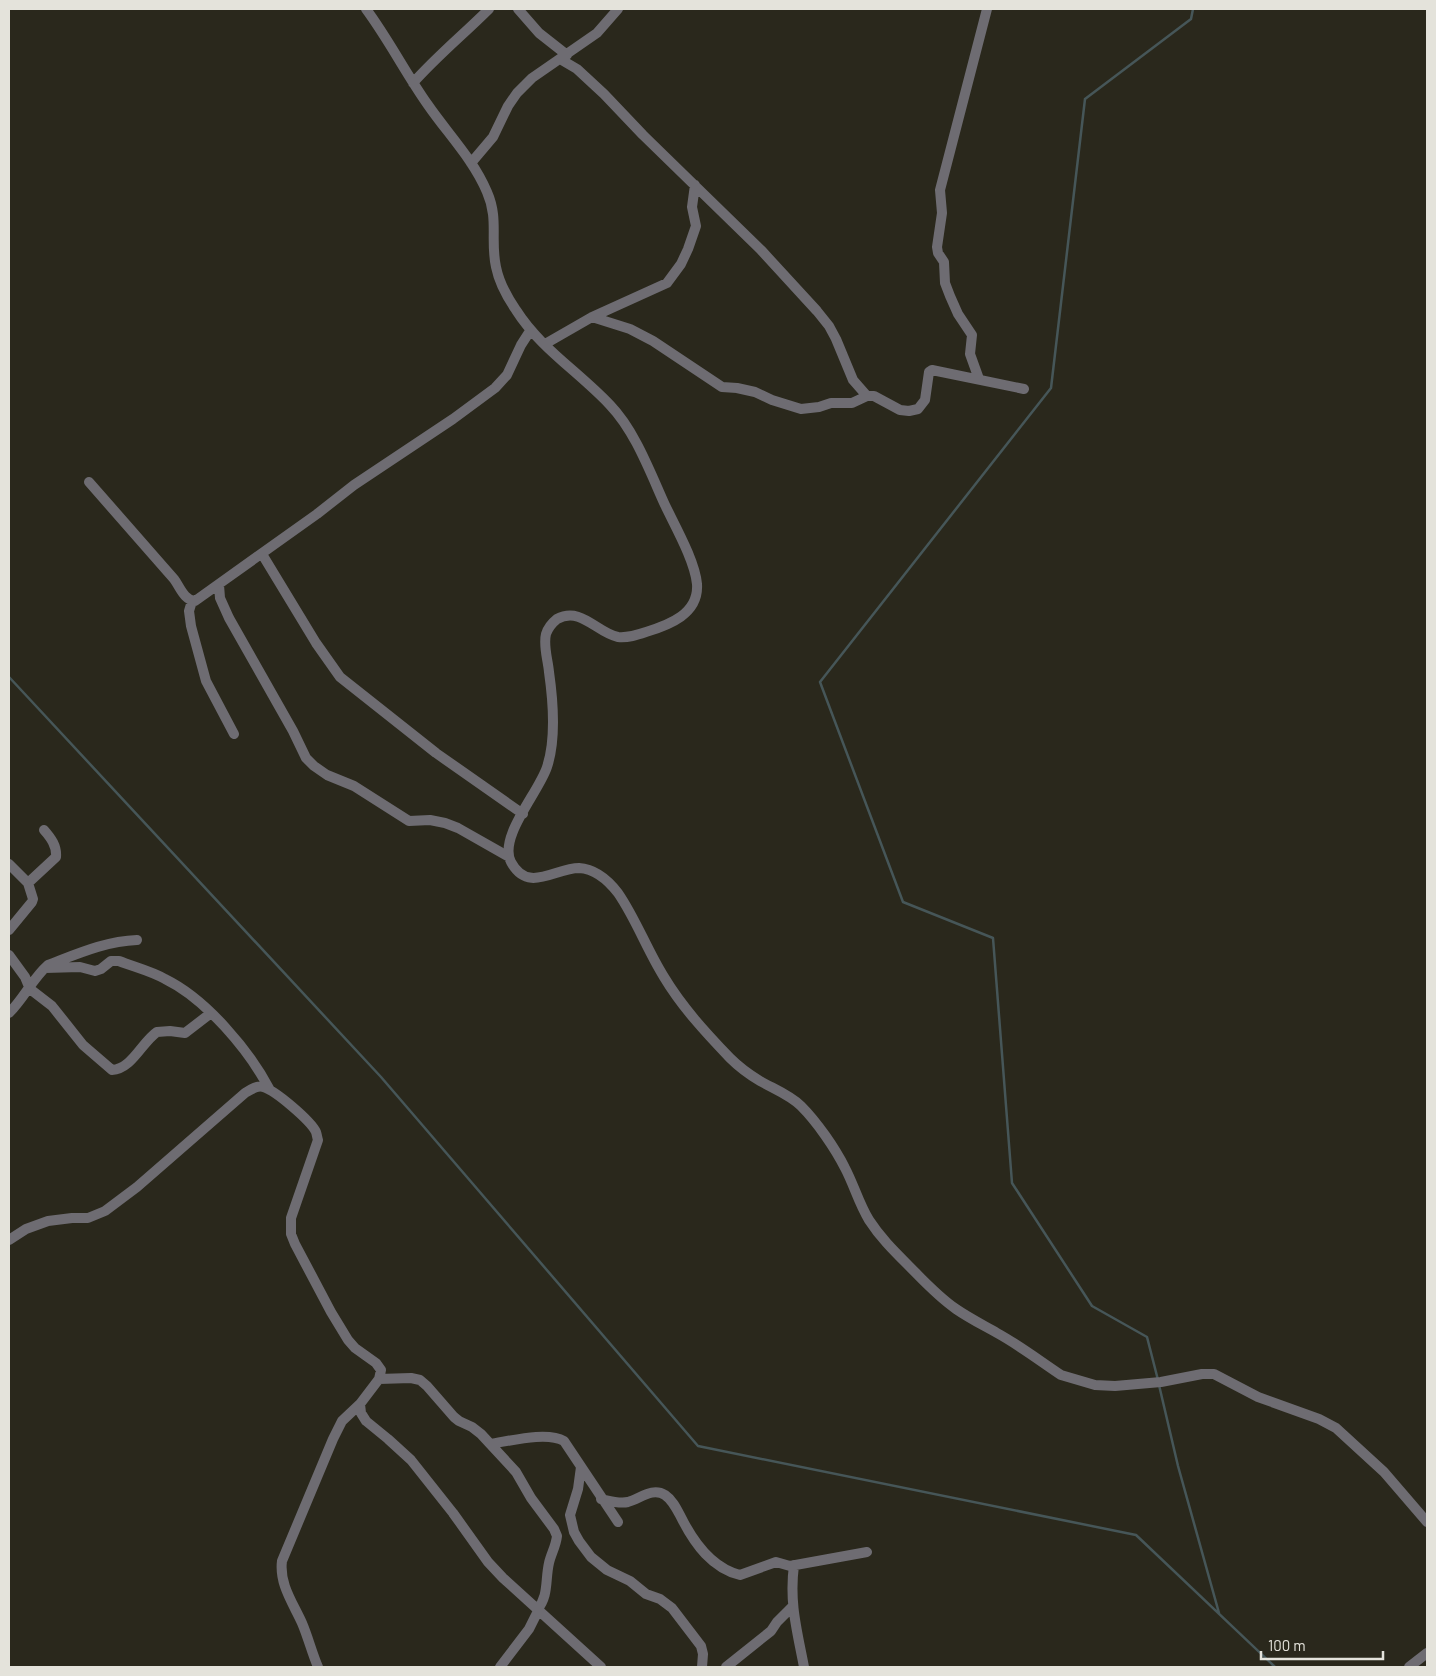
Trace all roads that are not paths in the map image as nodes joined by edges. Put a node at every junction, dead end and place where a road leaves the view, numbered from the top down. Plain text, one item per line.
1 (366, 9) edge
2 (489, 9) edge
3 (518, 9) edge
4 (618, 9) edge
5 (988, 9) edge
6 (564, 57) junction
7 (413, 83) junction
8 (472, 163) junction
9 (695, 185) junction
10 (592, 317) junction
11 (530, 331) junction
12 (545, 344) junction
13 (979, 379) junction
14 (1024, 389) dead end
15 (867, 396) junction
16 (89, 482) dead end
17 (262, 554) junction
18 (219, 585) junction
19 (192, 601) junction
20 (234, 734) dead end
21 (523, 814) junction
22 (44, 830) dead end
23 (509, 857) junction
24 (9, 864) edge
25 (28, 883) junction
26 (9, 930) edge
27 (138, 940) dead end
28 (9, 955) edge
29 (45, 968) junction
30 (30, 989) junction
31 (9, 1012) edge
32 (211, 1013) junction
33 (271, 1091) junction
34 (9, 1240) edge
35 (379, 1379) junction
36 (360, 1404) junction
37 (490, 1444) junction
38 (581, 1467) junction
39 (601, 1499) junction
40 (618, 1522) dead end
41 (1427, 1522) edge
42 (867, 1552) dead end
43 (794, 1565) junction
44 (792, 1607) junction
45 (538, 1610) junction
46 (1427, 1653) edge
47 (318, 1667) edge
48 (500, 1667) edge
49 (601, 1667) edge
50 (702, 1667) edge
51 (726, 1667) edge
52 (804, 1667) edge
53 (1409, 1667) edge

1 - 7 street
2 - 7 street
3 - 6 street
4 - 6 street
5 - 13 street
6 - 8 street
6 - 9 street
7 - 8 street
8 - 11 street
9 - 10 street
9 - 15 street
10 - 12 street
10 - 15 street
11 - 12 street
11 - 17 street
12 - 21 street
13 - 14 street
13 - 15 street
16 - 19 street
17 - 18 street
17 - 21 street
18 - 19 street
18 - 23 street
19 - 20 street
21 - 23 street
22 - 25 street
23 - 41 street
24 - 25 street
25 - 26 street
27 - 29 street
28 - 30 street
29 - 30 street
29 - 32 street
30 - 31 street
30 - 32 street
32 - 33 street
33 - 34 street
33 - 35 street
35 - 36 street
35 - 37 street
36 - 45 street
36 - 47 street
37 - 38 street
37 - 45 street
38 - 39 street
38 - 50 street
39 - 40 street
39 - 43 street
42 - 43 street
43 - 44 street
44 - 51 street
44 - 52 street
45 - 48 street
45 - 49 street
46 - 53 street

